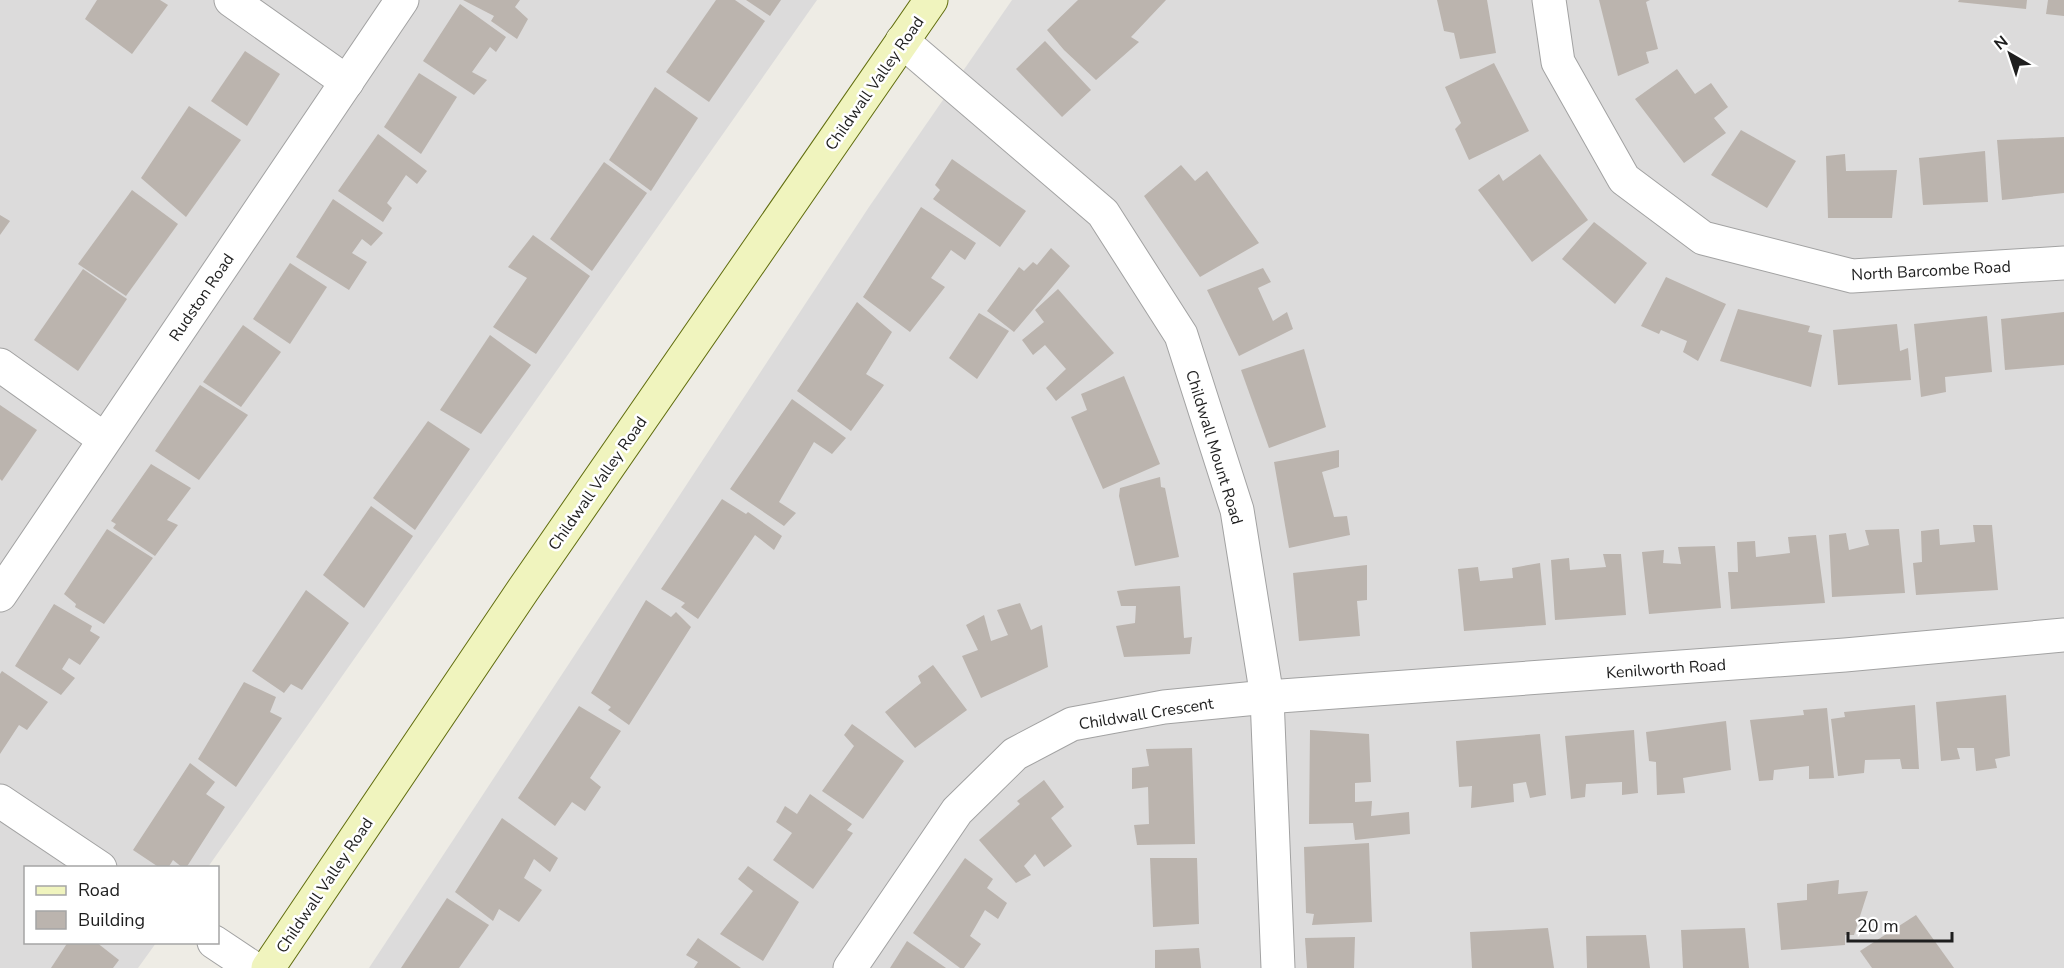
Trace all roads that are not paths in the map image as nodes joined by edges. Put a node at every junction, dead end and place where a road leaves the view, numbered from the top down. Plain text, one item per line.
1 (231, 0) edge
2 (402, 0) edge
3 (931, 0) edge
4 (1549, 0) edge
5 (902, 41) junction
6 (347, 82) junction
7 (2064, 263) edge
8 (0, 365) edge
9 (104, 439) junction
10 (0, 595) edge
11 (2064, 635) edge
12 (1267, 697) junction
13 (0, 801) edge
14 (98, 866) edge
15 (217, 944) edge
16 (253, 968) edge
17 (268, 968) edge
18 (850, 968) edge
19 (1278, 968) edge

1 - 6 street
2 - 6 street, Rudston Road
3 - 5 main road, Childwall Valley Road
4 - 7 street, North Barcombe Road
5 - 12 street, Childwall Mount Road
5 - 17 main road, Childwall Valley Road
6 - 9 street, Rudston Road
8 - 9 street
9 - 10 street, Rudston Road
11 - 12 street, Kenilworth Road
12 - 18 street, Childwall Crescent
12 - 19 street, Childwall Mount Road
13 - 14 street
15 - 16 street

